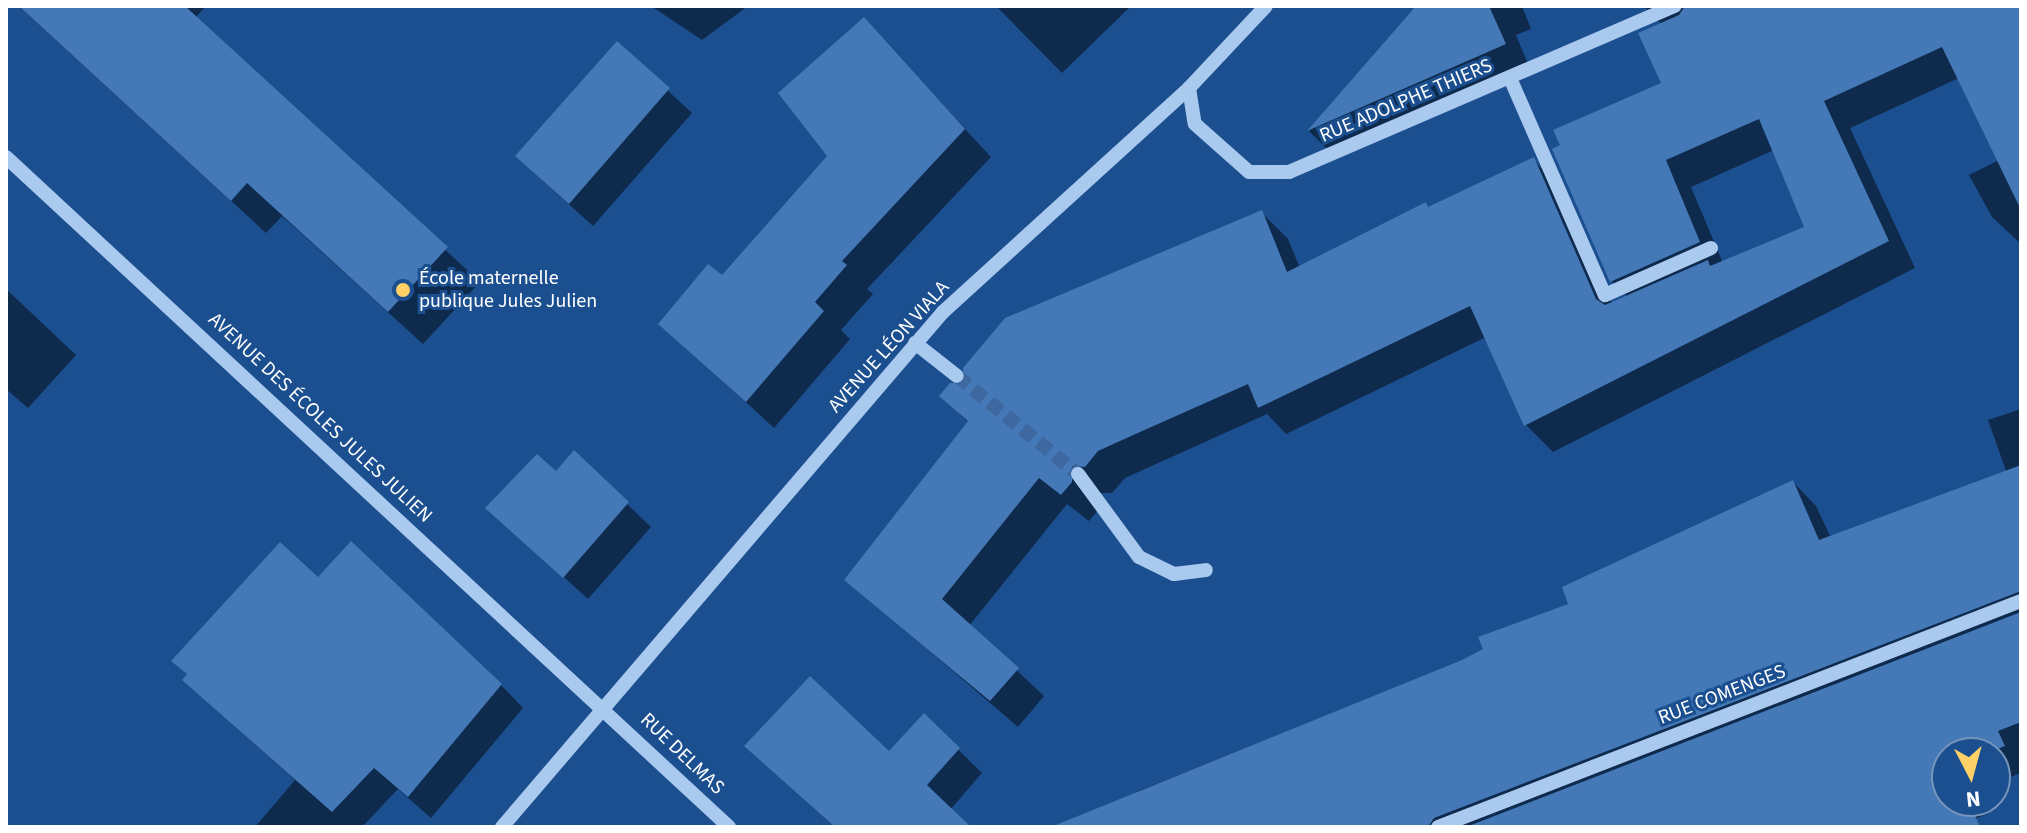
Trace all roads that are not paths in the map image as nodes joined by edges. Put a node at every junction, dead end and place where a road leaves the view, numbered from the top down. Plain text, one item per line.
1 (1266, 6) edge
2 (1675, 6) edge
3 (1510, 78) junction
4 (1189, 88) junction
5 (6, 157) edge
6 (1711, 248) dead end
7 (915, 343) junction
8 (957, 376) tunnel mouth
9 (1078, 474) tunnel mouth
10 (1206, 570) dead end
11 (2021, 601) edge
12 (607, 710) junction
13 (502, 827) edge
14 (729, 827) edge
15 (1438, 827) edge

1 - 4 street, AVENUE LÉON VIALA
2 - 3 street, RUE ADOLPHE THIERS
3 - 4 street, RUE ADOLPHE THIERS
3 - 6 street
4 - 7 street, AVENUE LÉON VIALA
5 - 12 street, AVENUE DES ÉCOLES JULES JULIEN
7 - 8 street
7 - 12 street, AVENUE LÉON VIALA
9 - 10 street
11 - 15 street, RUE COMENGES
12 - 13 street, AVENUE LÉON VIALA
12 - 14 street, RUE DELMAS

